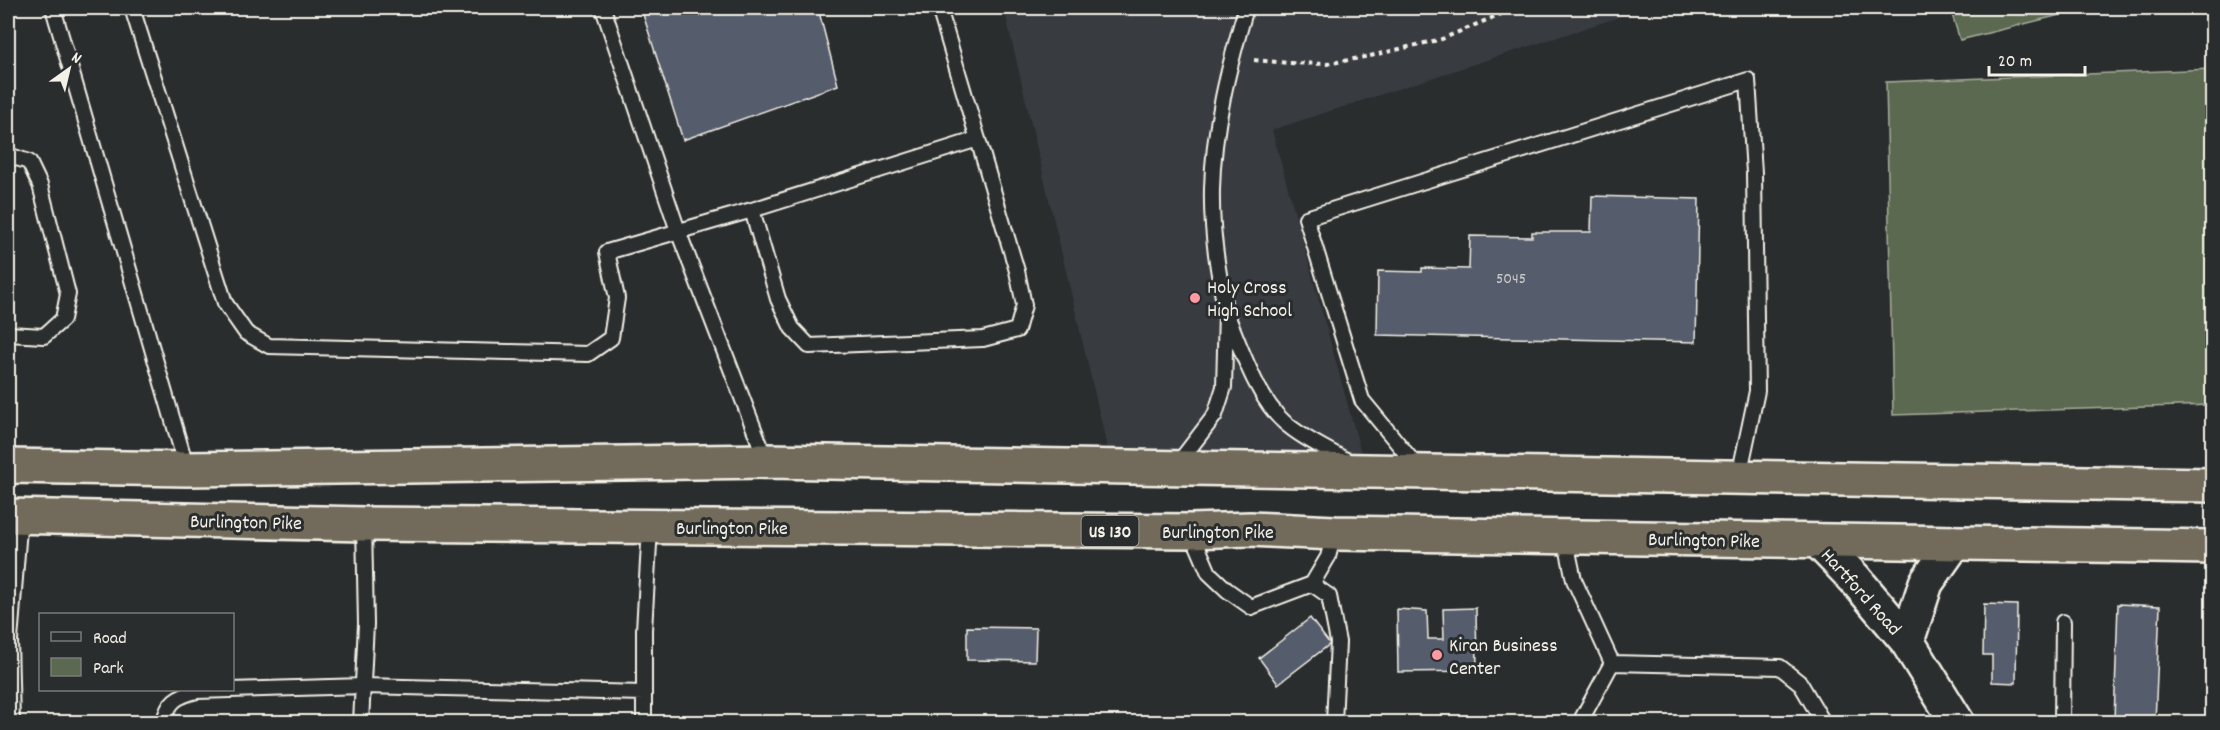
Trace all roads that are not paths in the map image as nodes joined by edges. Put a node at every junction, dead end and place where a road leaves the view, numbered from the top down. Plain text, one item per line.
1 (52, 8) edge
2 (132, 8) edge
3 (603, 8) edge
4 (939, 8) edge
5 (1246, 8) edge
6 (978, 139) junction
7 (8, 155) edge
8 (752, 210) junction
9 (678, 231) junction
10 (1226, 313) junction
11 (8, 334) edge
12 (767, 460) junction
13 (8, 466) edge
14 (1175, 467) junction
15 (187, 469) junction
16 (1366, 471) junction
17 (1420, 471) junction
18 (1739, 476) junction
19 (2212, 485) edge
20 (14, 516) edge
21 (364, 524) junction
22 (650, 527) junction
23 (1191, 531) junction
24 (1335, 533) junction
25 (1565, 537) junction
26 (1818, 541) junction
27 (1953, 543) junction
28 (2212, 547) edge
29 (1312, 584) junction
30 (2063, 622) dead end
31 (1907, 641) junction
32 (1612, 663) junction
33 (363, 686) junction
34 (234, 690) edge
35 (197, 691) edge
36 (644, 693) junction
37 (12, 723) edge
38 (164, 723) edge
39 (361, 723) edge
40 (644, 723) edge
41 (1334, 723) edge
42 (1580, 723) edge
43 (1823, 723) edge
44 (1957, 723) edge
45 (2062, 723) edge

1 - 15 lane
2 - 9 lane
3 - 9 lane
4 - 6 lane
5 - 10 lane
6 - 8 lane
6 - 8 lane
7 - 11 lane
8 - 9 lane
9 - 12 lane
10 - 14 lane
10 - 16 lane
12 - 14 highway
12 - 15 highway
13 - 15 highway
14 - 16 highway
16 - 17 highway
17 - 18 highway
17 - 18 lane
18 - 19 highway
20 - 21 highway, Burlington Pike / US 130
20 - 37 lane
21 - 22 highway, Burlington Pike / US 130
21 - 33 lane
22 - 23 highway, Burlington Pike / US 130
22 - 36 lane
23 - 24 highway, Burlington Pike / US 130
23 - 29 lane
24 - 25 highway, Burlington Pike / US 130
24 - 29 lane
25 - 26 highway, Burlington Pike / US 130
25 - 32 lane
26 - 27 highway, Burlington Pike / US 130
26 - 31 street, Hartford Road
27 - 28 highway, Burlington Pike / US 130
27 - 31 street, Hartford Road
29 - 41 lane
30 - 45 lane
31 - 44 street, Hartford Road
32 - 42 lane
32 - 43 lane
33 - 34 lane
33 - 36 lane
33 - 39 lane
35 - 38 lane
36 - 40 lane

